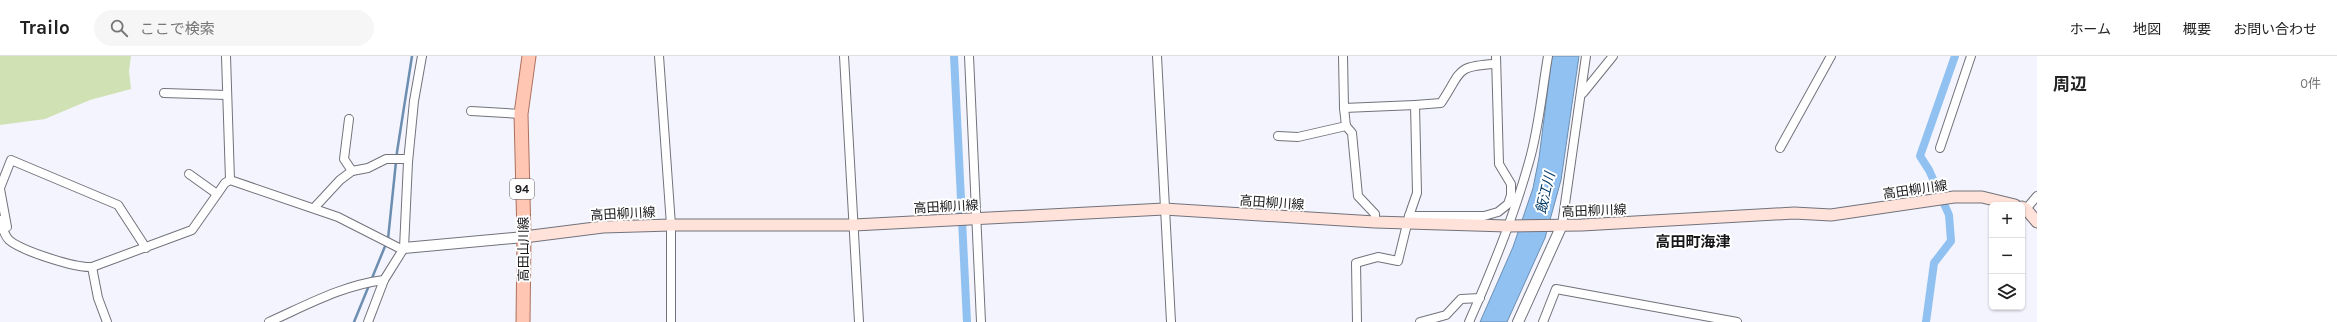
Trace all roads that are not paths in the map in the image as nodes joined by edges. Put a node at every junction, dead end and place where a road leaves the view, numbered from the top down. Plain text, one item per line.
1 (226, 56) edge
2 (422, 56) edge
3 (529, 56) edge
4 (659, 56) edge
5 (844, 56) edge
6 (969, 56) edge
7 (1157, 56) edge
8 (1343, 56) edge
9 (1548, 56) edge
10 (1586, 56) edge
11 (1613, 56) edge
12 (1831, 56) edge
13 (1971, 56) edge
14 (1496, 60) edge
15 (164, 93) dead end
16 (1583, 93) junction
17 (227, 95) junction
18 (1415, 105) junction
19 (1344, 108) junction
20 (471, 111) dead end
21 (521, 114) junction
22 (349, 119) dead end
23 (1346, 126) junction
24 (1278, 136) dead end
25 (1780, 148) dead end
26 (1940, 148) dead end
27 (408, 158) junction
28 (352, 171) junction
29 (189, 174) dead end
30 (230, 180) junction
31 (0, 189) edge
32 (218, 194) junction
33 (2037, 196) edge
34 (2003, 202) edge
35 (2025, 207) edge
36 (314, 208) junction
37 (1164, 209) junction
38 (2025, 209) edge
39 (974, 218) junction
40 (0, 220) edge
41 (1408, 220) junction
42 (1375, 222) junction
43 (2037, 222) edge
44 (671, 225) junction
45 (854, 225) junction
46 (1559, 225) junction
47 (1507, 226) junction
48 (524, 237) junction
49 (9, 240) junction
50 (146, 248) junction
51 (403, 249) junction
52 (92, 267) junction
53 (384, 280) junction
54 (1480, 298) junction
55 (1520, 320) edge
56 (1715, 320) edge
57 (106, 322) edge
58 (269, 322) edge
59 (368, 322) edge
60 (523, 322) edge
61 (671, 322) edge
62 (859, 322) edge
63 (981, 322) edge
64 (1171, 322) edge
65 (1357, 322) edge
66 (1420, 322) edge
67 (1469, 322) edge
68 (1543, 322) edge
69 (1737, 322) edge

1 - 17 street
2 - 27 street
3 - 21 main road, 高田山川線 / 94
4 - 44 street
5 - 45 street
6 - 39 street
7 - 37 street
8 - 19 street
9 - 47 street
10 - 16 street
11 - 16 street
12 - 25 street
13 - 26 street
14 - 18 street
14 - 41 street
15 - 17 street
16 - 46 street
17 - 30 street
18 - 19 street
18 - 41 street
19 - 23 street
20 - 21 street
21 - 48 main road, 高田山川線 / 94
22 - 28 street
23 - 24 street
23 - 42 street
27 - 28 street
27 - 51 street
28 - 36 street
29 - 32 street
30 - 32 street
30 - 36 street
31 - 49 street
31 - 50 street
32 - 50 street
33 - 35 street
34 - 46 main road, 高田柳川線
36 - 51 street
37 - 39 main road, 高田柳川線
37 - 42 main road, 高田柳川線
37 - 64 street
38 - 43 main road
39 - 45 main road, 高田柳川線
39 - 63 street
40 - 49 street
41 - 42 main road, 高田柳川線
41 - 47 main road, 高田柳川線
41 - 65 street
44 - 45 main road, 高田柳川線
44 - 48 main road, 高田柳川線
44 - 61 street
45 - 62 street
46 - 47 main road, 高田柳川線
46 - 55 street
47 - 54 street
48 - 51 street
48 - 60 main road, 高田山川線 / 94
49 - 52 street
50 - 52 street
51 - 53 street
52 - 57 street
53 - 58 street
53 - 59 street
54 - 66 street
54 - 67 street
56 - 68 street
56 - 69 street

